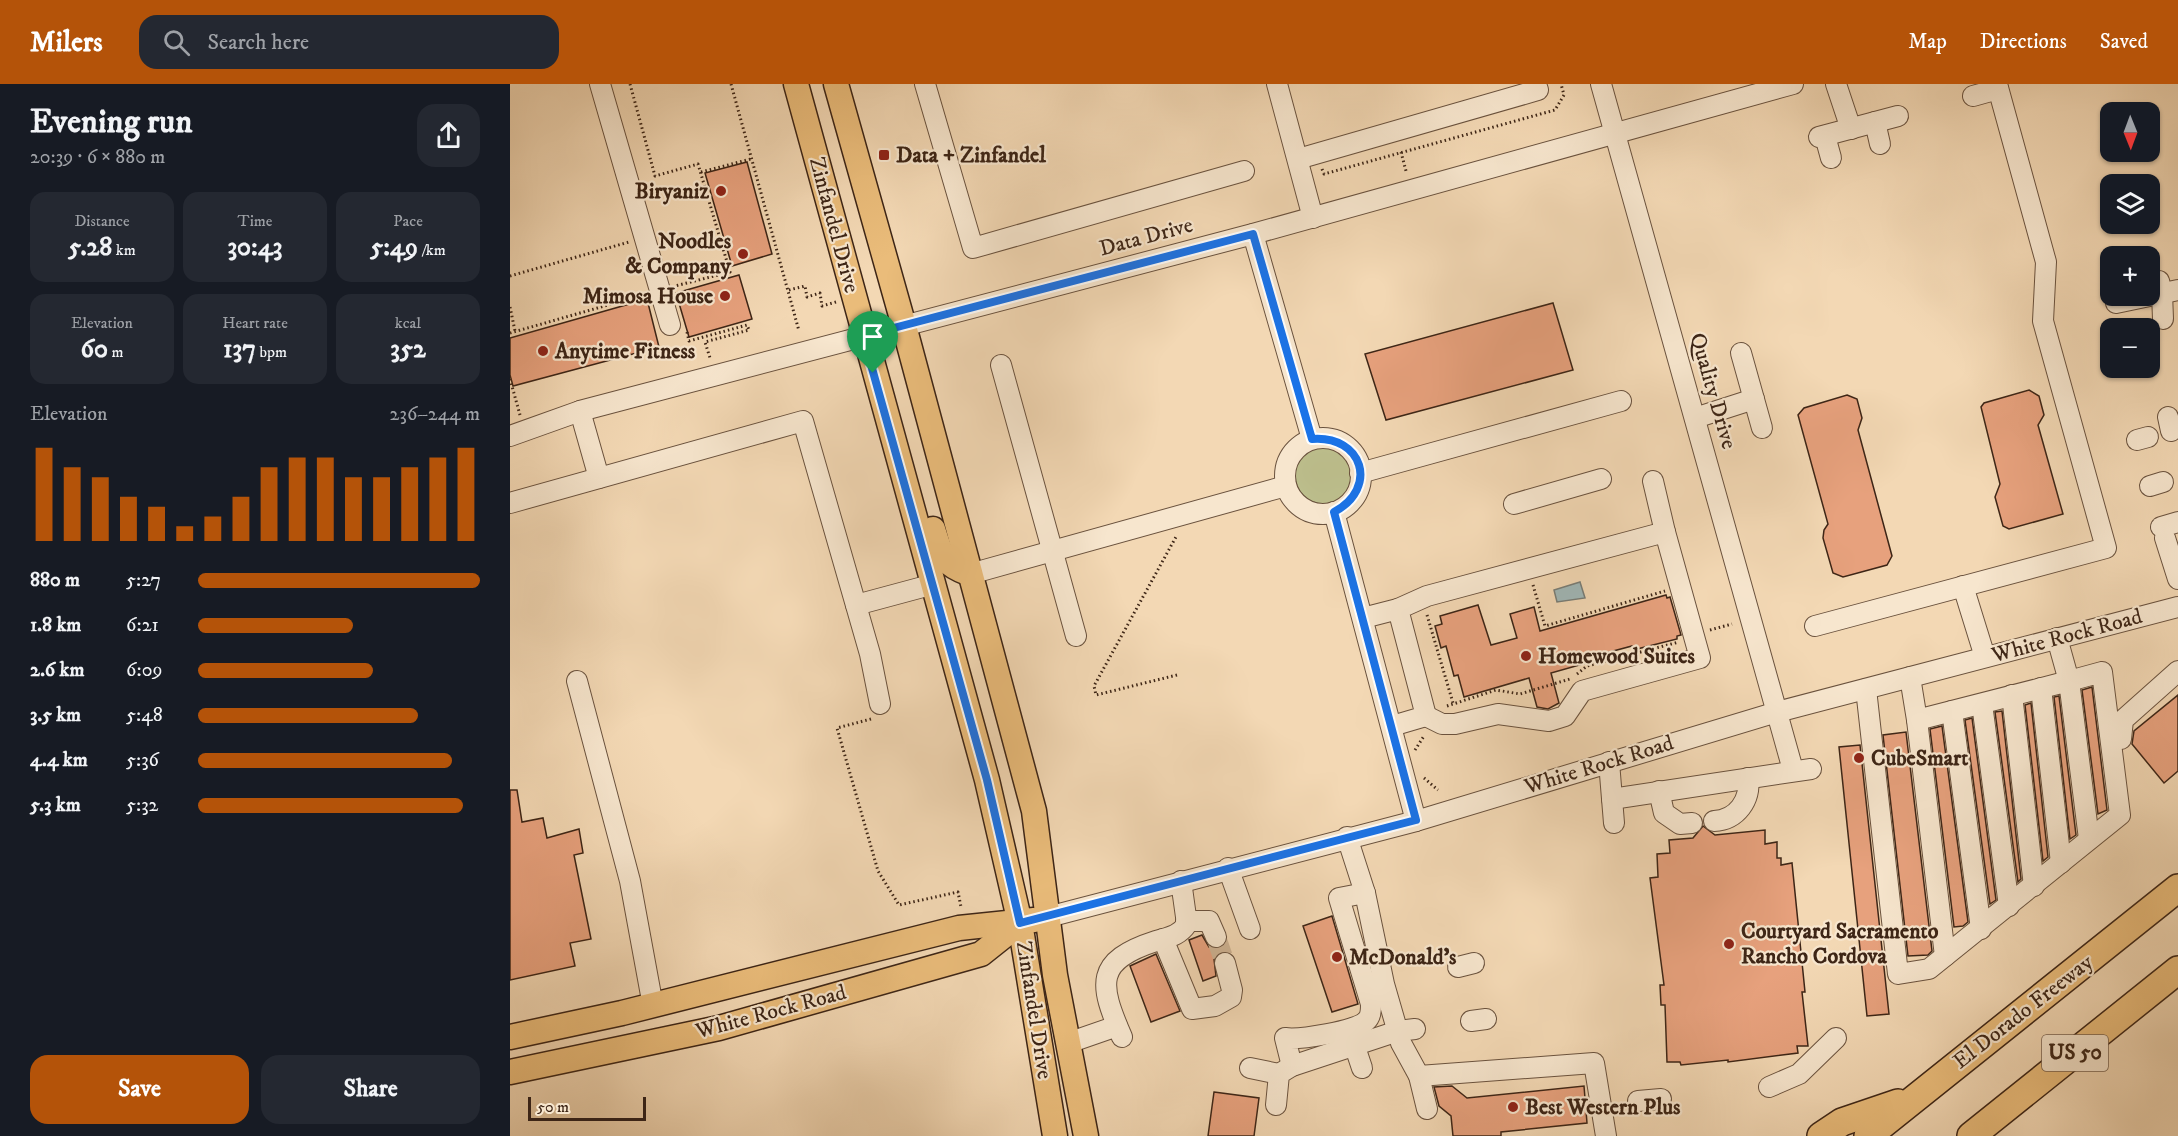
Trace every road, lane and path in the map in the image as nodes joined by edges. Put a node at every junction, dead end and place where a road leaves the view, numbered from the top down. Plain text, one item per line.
1 (600, 84) edge
2 (630, 84) edge
3 (730, 84) edge
4 (796, 84) edge
5 (836, 84) edge
6 (925, 84) edge
7 (1277, 84) edge
8 (1536, 84) edge
9 (1561, 84) edge
10 (1601, 84) edge
11 (1793, 84) edge
12 (1836, 84) edge
13 (1997, 87) edge
14 (1973, 96) dead end
15 (1898, 116) dead end
16 (1875, 122) junction
17 (1851, 129) junction
18 (1615, 132) junction
19 (1880, 144) dead end
20 (1401, 152) junction
21 (1831, 158) dead end
22 (751, 159) junction
23 (1298, 159) junction
24 (1320, 161) dead end
25 (1244, 171) dead end
26 (1406, 171) dead end
27 (701, 172) junction
28 (1313, 218) junction
29 (1253, 234) junction
30 (673, 286) dead end
31 (2166, 288) edge
32 (788, 290) junction
33 (648, 294) dead end
34 (838, 302) dead end
35 (510, 307) edge
36 (2163, 319) dead end
37 (670, 326) dead end
38 (904, 326) junction
39 (515, 331) junction
40 (799, 331) dead end
41 (510, 333) edge
42 (863, 336) junction
43 (1742, 353) dead end
44 (1000, 366) dead end
45 (510, 379) edge
46 (1754, 399) junction
47 (1621, 400) dead end
48 (580, 411) junction
49 (521, 418) dead end
50 (1695, 418) junction
51 (1762, 428) dead end
52 (510, 436) edge
53 (1312, 439) junction
54 (1360, 473) junction
55 (599, 478) junction
56 (1601, 479) dead end
57 (1653, 481) dead end
58 (1286, 486) junction
59 (510, 503) edge
60 (1514, 504) dead end
61 (912, 507) junction
62 (1334, 512) junction
63 (2168, 529) edge
64 (1179, 530) dead end
65 (1665, 532) junction
66 (1052, 551) junction
67 (970, 574) junction
68 (2178, 579) edge
69 (934, 584) junction
70 (1533, 585) dead end
71 (1963, 586) junction
72 (1676, 588) dead end
73 (856, 605) junction
74 (2178, 607) edge
75 (1398, 609) junction
76 (1437, 612) dead end
77 (1363, 618) junction
78 (1732, 624) dead end
79 (1815, 626) dead end
80 (1076, 636) dead end
81 (1694, 637) junction
82 (2057, 638) junction
83 (1985, 657) junction
84 (2178, 670) edge
85 (1177, 675) dead end
86 (1910, 677) junction
87 (577, 681) dead end
88 (2069, 681) junction
89 (1866, 688) junction
90 (2041, 688) junction
91 (2012, 695) junction
92 (1453, 703) junction
93 (1982, 704) junction
94 (876, 711) joint
95 (1952, 711) junction
96 (1777, 712) junction
97 (1426, 716) junction
98 (1917, 720) junction
99 (1445, 724) junction
100 (1392, 726) junction
101 (2121, 739) dead end
102 (1019, 756) junction
103 (1416, 760) dead end
104 (1609, 762) junction
105 (1420, 776) dead end
106 (1748, 778) junction
107 (1438, 790) dead end
108 (1659, 791) junction
109 (1612, 799) junction
110 (1416, 820) junction
111 (1714, 821) dead end
112 (1614, 823) dead end
113 (1692, 823) dead end
114 (1347, 837) junction
115 (2089, 839) junction
116 (2061, 863) junction
117 (1228, 868) junction
118 (1181, 881) junction
119 (2034, 886) junction
120 (2178, 888) edge
121 (1365, 893) junction
122 (2009, 906) junction
123 (961, 907) dead end
124 (1048, 917) junction
125 (1186, 921) junction
126 (1020, 923) junction
127 (1250, 929) dead end
128 (1981, 929) junction
129 (1216, 937) tunnel mouth
130 (1163, 939) junction
131 (1945, 956) junction
132 (1225, 963) tunnel mouth
133 (2178, 970) edge
134 (652, 1006) junction
135 (1407, 1030) junction
136 (510, 1037) edge
137 (1836, 1038) dead end
138 (1068, 1043) junction
139 (1355, 1047) junction
140 (1250, 1068) dead end
141 (1362, 1068) dead end
142 (1298, 1070) junction
143 (510, 1072) edge
144 (1419, 1076) junction
145 (1770, 1087) dead end
146 (1916, 1096) junction
147 (1661, 1099) dead end
148 (1638, 1101) dead end
149 (1276, 1105) dead end
150 (1427, 1109) dead end
151 (1055, 1136) edge
152 (1086, 1136) edge
153 (1606, 1136) edge
154 (1821, 1136) edge
155 (1868, 1136) edge
156 (1971, 1136) edge

1 - 37 street
2 - 27 path
3 - 22 path
4 - 42 main road, Zinfandel Drive
5 - 38 main road, Zinfandel Drive
6 - 25 street
7 - 23 street
8 - 23 street
9 - 20 path
10 - 18 street, Quality Drive
11 - 18 street, Data Drive
12 - 17 street
13 - 14 street
13 - 71 street
15 - 16 street
16 - 17 street
16 - 19 street
17 - 21 street
18 - 28 street, Data Drive
18 - 50 street, Quality Drive
20 - 24 path
20 - 26 path
22 - 27 path
22 - 32 path
23 - 28 street
27 - 30 path
28 - 29 street, Data Drive
29 - 38 street, Data Drive
29 - 53 street
31 - 36 street
32 - 34 path
32 - 40 path
33 - 39 path
35 - 39 path
38 - 42 street, Data Drive
38 - 67 main road, Zinfandel Drive
39 - 41 path
42 - 48 street, Data Drive
42 - 61 main road, Zinfandel Drive
43 - 46 street
44 - 66 street
45 - 49 path
46 - 50 street
46 - 51 street
47 - 54 street
48 - 52 street, Data Drive
48 - 55 street
50 - 96 street, Quality Drive
53 - 54 street
53 - 58 street
54 - 62 street
55 - 59 street
55 - 73 street
56 - 60 street
57 - 65 street
58 - 62 street
58 - 66 street
61 - 67 main road
61 - 69 main road, Zinfandel Drive
62 - 77 street
63 - 68 street
64 - 85 path
65 - 75 street
65 - 81 street
66 - 67 street
66 - 80 street
67 - 102 main road, Zinfandel Drive
69 - 73 street
69 - 102 main road
69 - 126 main road, Zinfandel Drive
70 - 72 path
71 - 79 street
71 - 83 street
73 - 94 street
74 - 82 street, White Rock Road
75 - 77 street
75 - 97 street
76 - 92 path
77 - 100 street
78 - 81 path
81 - 92 path
81 - 99 street
82 - 83 street, White Rock Road
82 - 88 street
83 - 86 street, White Rock Road
84 - 101 street
86 - 89 street, White Rock Road
86 - 98 street
87 - 134 street
88 - 90 street
88 - 115 street
88 - 115 street
89 - 96 street, White Rock Road
89 - 131 street
90 - 91 street
90 - 116 street
91 - 93 street
91 - 119 street
92 - 99 path
93 - 95 street
93 - 122 street
94 - 123 path
95 - 98 street
95 - 128 street
96 - 104 street, White Rock Road
96 - 106 street, Quality Drive
97 - 99 street
97 - 100 street
98 - 131 street
99 - 103 path
100 - 110 street
102 - 124 main road, Zinfandel Drive
104 - 109 street
104 - 110 street, White Rock Road
105 - 107 path
106 - 108 street
106 - 111 street
108 - 109 street
108 - 113 street
109 - 112 street
110 - 114 street, White Rock Road
114 - 117 street, White Rock Road
114 - 121 street
115 - 116 street
116 - 119 street
117 - 118 street, White Rock Road
117 - 127 street
118 - 124 street, White Rock Road
118 - 125 street
119 - 122 street
120 - 146 highway, El Dorado Freeway / US 50
121 - 135 street
121 - 142 street
122 - 128 street
124 - 126 main road, White Rock Road
124 - 138 main road, Zinfandel Drive
125 - 129 street
125 - 130 street
126 - 134 main road, White Rock Road
126 - 143 main road, White Rock Road
126 - 151 main road, Zinfandel Drive
128 - 131 street
130 - 132 street
130 - 138 street
133 - 156 highway, US 50
134 - 136 main road, White Rock Road
135 - 139 street
135 - 144 street
137 - 145 street
138 - 152 main road, Zinfandel Drive
139 - 141 street
139 - 142 street
140 - 142 street
142 - 149 street
144 - 150 street
144 - 153 street
146 - 154 highway
146 - 155 highway, El Dorado Freeway / US 50
147 - 148 street

